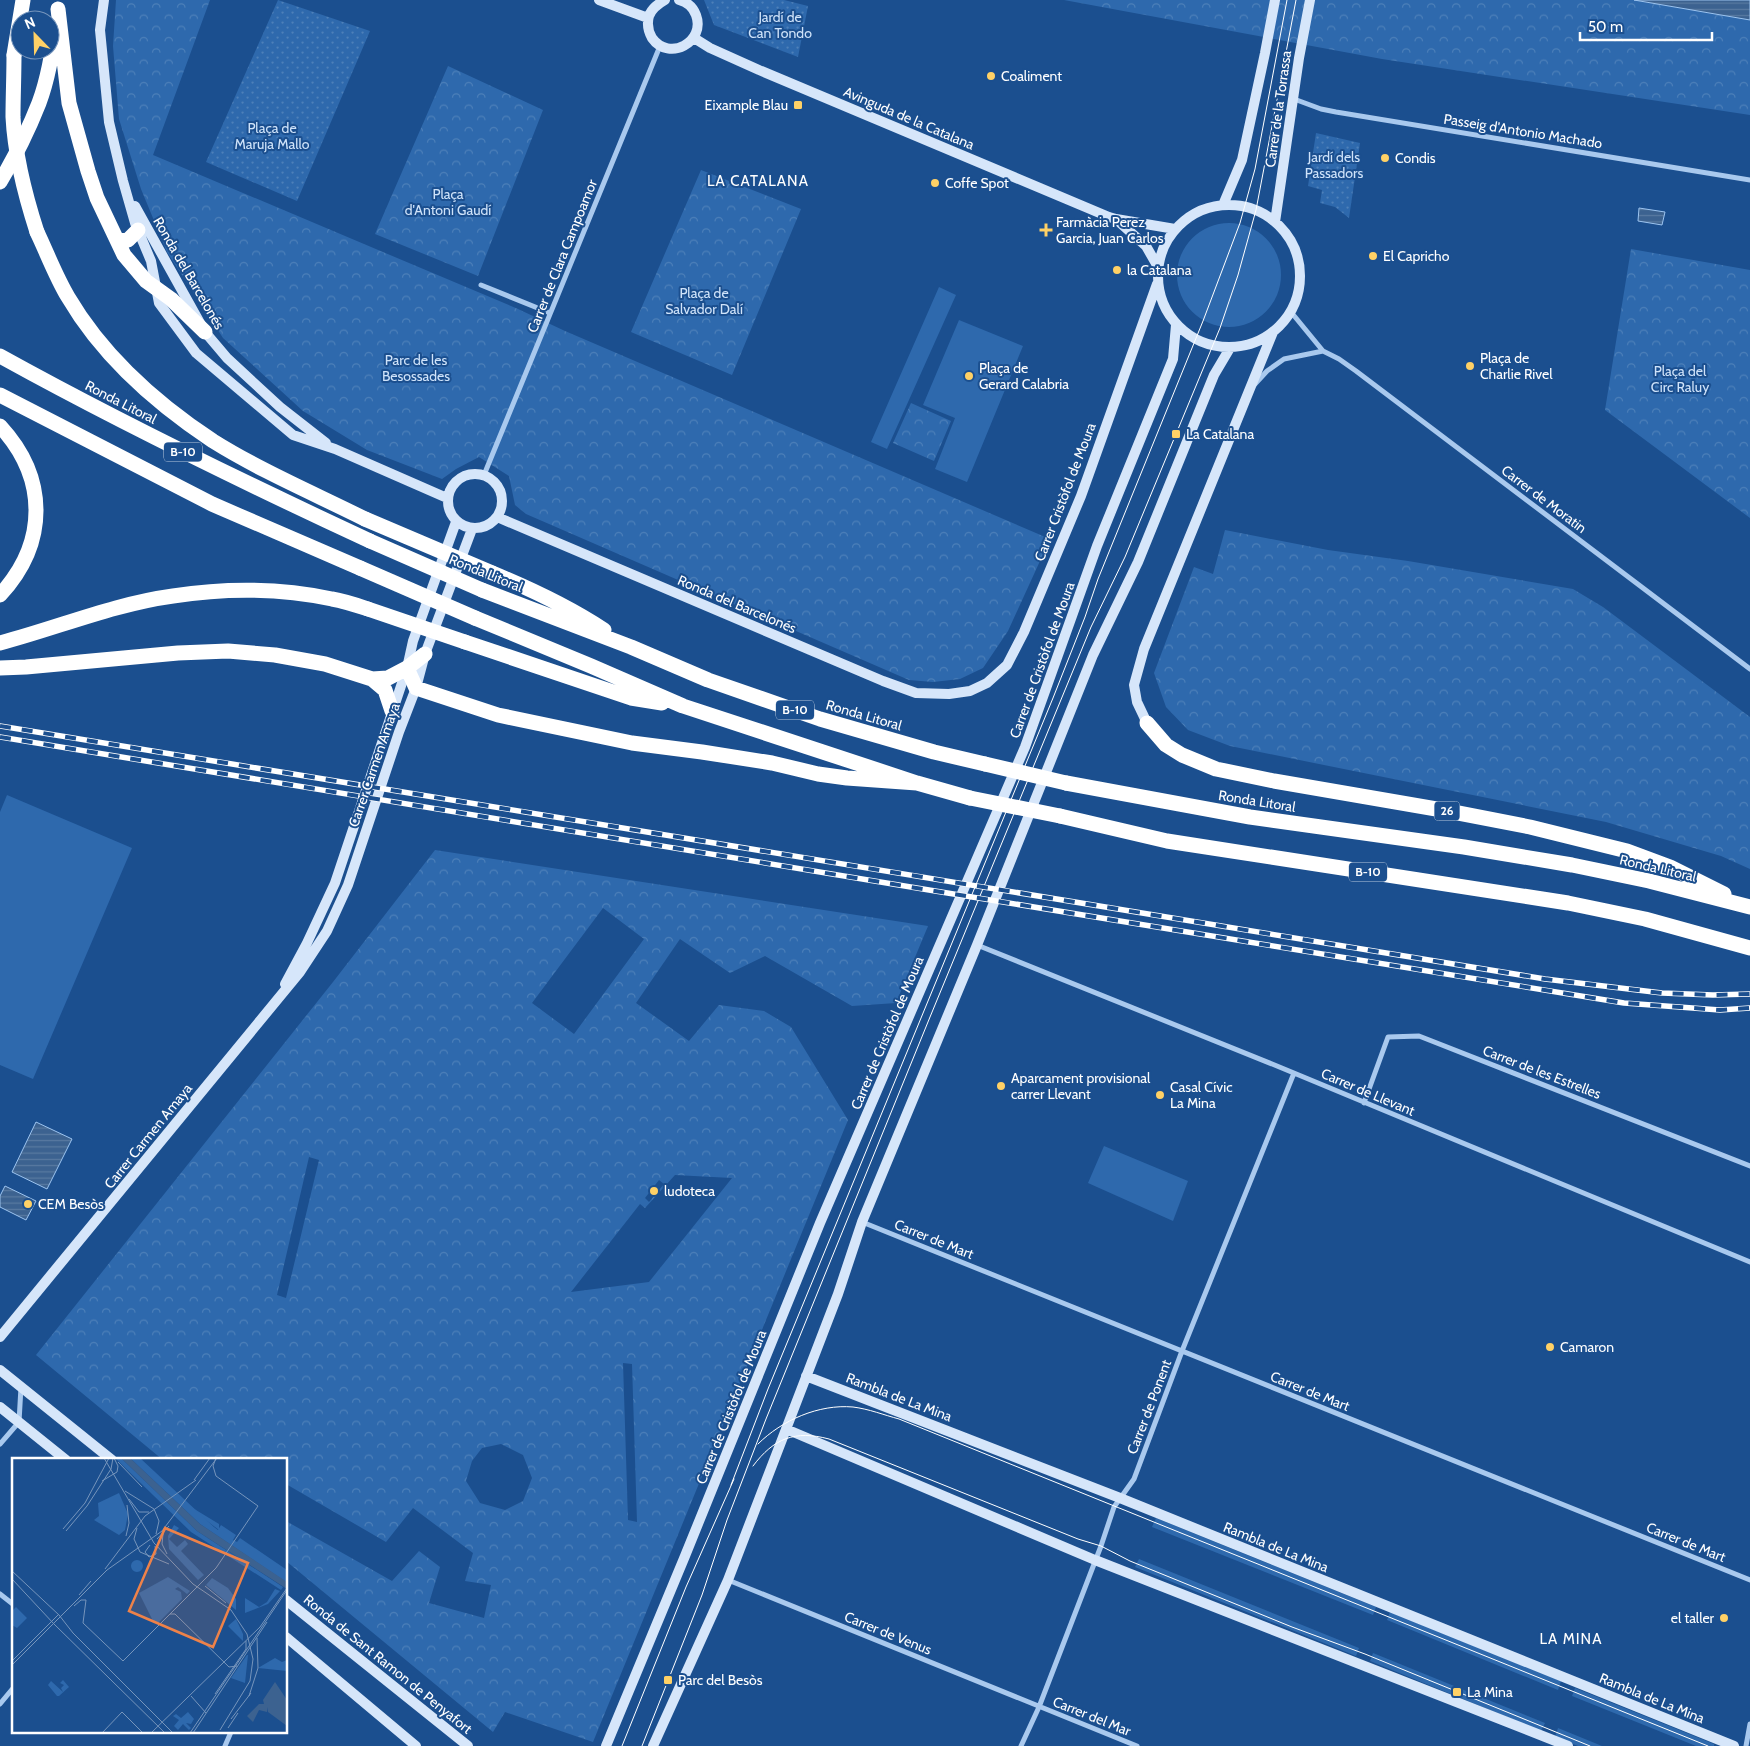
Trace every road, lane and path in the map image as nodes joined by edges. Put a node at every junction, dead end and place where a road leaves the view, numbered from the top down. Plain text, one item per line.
1 (23, 0) edge
2 (104, 0) edge
3 (599, 0) edge
4 (665, 0) edge
5 (679, 0) edge
6 (1275, 0) edge
7 (1310, 0) edge
8 (59, 5) edge
9 (648, 18) junction
10 (694, 38) junction
11 (660, 46) junction
12 (1294, 99) junction
13 (1750, 180) edge
14 (123, 181) junction
15 (0, 182) edge
16 (1223, 205) junction
17 (1116, 220) junction
18 (1275, 222) junction
19 (1175, 229) junction
20 (138, 230) junction
21 (118, 241) junction
22 (1158, 267) junction
23 (1157, 284) junction
24 (481, 285) dead end
25 (156, 288) junction
26 (1291, 312) junction
27 (550, 313) junction
28 (1176, 326) junction
29 (205, 332) junction
30 (1273, 332) junction
31 (1230, 348) junction
32 (1323, 351) junction
33 (0, 356) edge
34 (1250, 390) junction
35 (0, 394) edge
36 (0, 426) edge
37 (335, 450) junction
38 (484, 475) junction
39 (447, 498) junction
40 (497, 517) junction
41 (456, 522) junction
42 (472, 529) junction
43 (0, 595) edge
44 (0, 642) edge
45 (631, 647) junction
46 (424, 654) junction
47 (0, 668) edge
48 (407, 668) junction
49 (1750, 668) edge
50 (372, 679) junction
51 (416, 688) junction
52 (970, 691) joint
53 (683, 706) junction
54 (392, 711) junction
55 (1146, 723) joint
56 (917, 783) junction
57 (1750, 907) edge
58 (977, 946) junction
59 (1750, 948) edge
60 (278, 998) junction
61 (1294, 1073) junction
62 (1364, 1103) junction
63 (1750, 1166) edge
64 (862, 1222) junction
65 (1750, 1262) edge
66 (0, 1337) edge
67 (1182, 1351) junction
68 (0, 1370) edge
69 (806, 1376) junction
70 (21, 1387) junction
71 (0, 1406) edge
72 (19, 1422) junction
73 (786, 1429) junction
74 (0, 1444) edge
75 (64, 1458) edge
76 (110, 1458) edge
77 (1120, 1498) junction
78 (1095, 1560) junction
79 (728, 1580) junction
80 (1750, 1580) edge
81 (0, 1594) edge
82 (12, 1603) edge
83 (288, 1605) edge
84 (288, 1639) edge
85 (12, 1689) edge
86 (0, 1704) edge
87 (1039, 1706) junction
88 (1750, 1724) edge
89 (230, 1734) edge
90 (225, 1746) edge
91 (416, 1746) edge
92 (468, 1746) edge
93 (606, 1746) edge
94 (653, 1746) edge
95 (1021, 1746) edge
96 (1138, 1746) edge
97 (1568, 1746) edge
98 (1734, 1746) edge
99 (1746, 1746) edge

1 - 45 highway, bridge
2 - 14 street, Ronda del Barcelonés
3 - 9 street
4 - 9 street
5 - 10 street
6 - 16 street, Carrer de la Torrassa
7 - 12 street, Carrer de la Torrassa
8 - 15 highway
8 - 21 highway
9 - 11 street
10 - 11 street
10 - 17 street, Avinguda de la Catalana
11 - 27 street, Carrer de Clara Campoamor
12 - 13 street, Passeig d'Antonio Machado
12 - 18 street, Carrer de la Torrassa
14 - 20 street, Ronda del Barcelonés
14 - 29 street, Ronda del Barcelonés
16 - 18 street
16 - 19 street
17 - 19 street, Avinguda de la Catalana
17 - 22 street, Avinguda de la Catalana
18 - 26 street
19 - 22 street
20 - 21 highway
20 - 25 street, Ronda del Barcelonés
21 - 25 highway
22 - 23 street
23 - 28 street
23 - 52 street, Carrer Cristòfol de Moura
24 - 27 street
25 - 29 highway
25 - 37 street, Ronda del Barcelonés
26 - 30 street
26 - 32 street, Carrer de Moratin
27 - 38 street, Carrer de Clara Campoamor
28 - 31 street
28 - 93 street, Carrer de Cristòfol de Moura
29 - 37 street, Ronda del Barcelonés
30 - 31 street
30 - 34 street
31 - 58 street
32 - 34 street
32 - 49 street, Carrer de Moratin
33 - 45 highway, Ronda Litoral / B-10, bridge
34 - 55 street
35 - 53 highway, B-10, bridge
36 - 43 highway
37 - 39 street, Ronda del Barcelonés
38 - 39 street
38 - 40 street
39 - 41 street
40 - 42 street
40 - 52 street, Ronda del Barcelonés
41 - 42 street
41 - 48 street, Carrer Carmen Amaya
42 - 46 street, Carrer Carmen Amaya
44 - 53 highway, bridge
45 - 57 highway, Ronda Litoral / B-10, bridge
46 - 48 highway
46 - 51 street, Carrer Carmen Amaya
47 - 50 highway
48 - 50 highway
48 - 51 highway
48 - 54 street, Carrer Carmen Amaya
50 - 54 highway
51 - 56 highway
51 - 60 street, Carrer Carmen Amaya
53 - 56 highway, B-10
54 - 60 street, Carrer Carmen Amaya
55 - 57 highway, 26
56 - 59 highway, B-10, bridge
58 - 61 street, Carrer de Llevant
58 - 64 street
60 - 66 street, Carrer Carmen Amaya
61 - 62 street, Carrer de Llevant
61 - 67 street, Carrer de Ponent
62 - 63 street, Carrer de les Estrelles
62 - 65 street, Carrer de Llevant
64 - 67 street, Carrer de Mart
64 - 69 street
67 - 77 street, Carrer de Ponent
67 - 80 street, Carrer de Mart
68 - 70 street
69 - 73 street
69 - 77 street, Rambla de La Mina
70 - 72 street
70 - 76 street
71 - 72 street
72 - 74 street
72 - 75 street
73 - 78 street
73 - 79 street
77 - 78 street, Carrer de Ponent
77 - 98 street, Rambla de La Mina
78 - 87 street, Carrer de Ponent
78 - 97 street
79 - 87 street, Carrer de Venus
79 - 94 street
81 - 82 street
83 - 92 street, Ronda de Sant Ramon de Penyafort
84 - 91 street
85 - 86 street
87 - 95 street, Carrer de Ponent
87 - 96 street, Carrer del Mar
88 - 99 street
89 - 90 street

